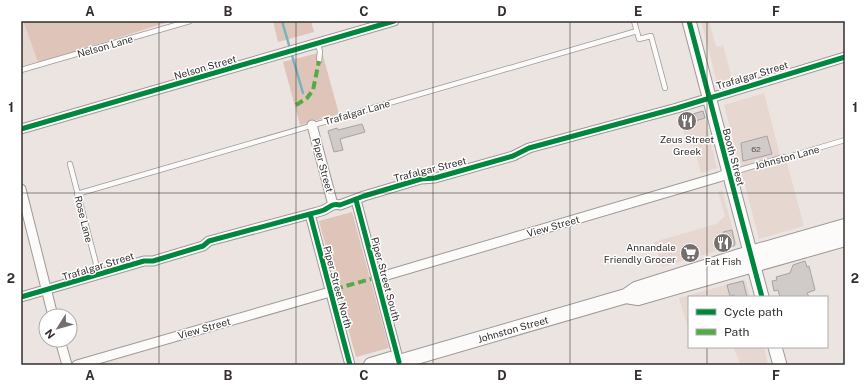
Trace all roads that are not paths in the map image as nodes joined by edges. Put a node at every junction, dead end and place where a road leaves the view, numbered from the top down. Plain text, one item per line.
1 (190, 21) edge
2 (394, 21) edge
3 (634, 21) edge
4 (688, 21) edge
5 (637, 31) junction
6 (317, 43) junction
7 (845, 56) edge
8 (319, 61) dead end
9 (21, 70) edge
10 (665, 88) dead end
11 (709, 98) junction
12 (312, 125) junction
13 (21, 129) edge
14 (845, 140) edge
15 (70, 164) dead end
16 (729, 173) junction
17 (21, 189) edge
18 (77, 194) junction
19 (356, 200) junction
20 (333, 205) junction
21 (24, 212) edge
22 (310, 214) junction
23 (845, 226) edge
24 (845, 240) edge
25 (752, 259) junction
26 (99, 275) junction
27 (377, 278) junction
28 (47, 290) junction
29 (330, 292) junction
30 (762, 296) edge
31 (21, 297) edge
32 (52, 308) edge
33 (62, 348) edge
34 (775, 348) edge
35 (397, 364) edge
36 (67, 365) edge
37 (77, 365) edge
38 (350, 365) edge
39 (371, 365) edge
40 (780, 365) edge

1 - 9 lane, Nelson Lane
2 - 6 street, Nelson Street
3 - 5 lane
4 - 11 main road, Booth Street
5 - 10 lane
5 - 12 lane, Trafalgar Lane
6 - 8 lane
6 - 13 street, Nelson Street
7 - 11 street, Trafalgar Street
11 - 16 main road, Booth Street
11 - 19 street, Trafalgar Street
12 - 18 lane, Trafalgar Lane
12 - 20 street, Piper Street
14 - 16 lane, Johnston Lane
15 - 18 lane, Rose Lane
16 - 25 main road, Booth Street
16 - 27 street, View Street
17 - 21 street
18 - 26 lane, Rose Lane
19 - 20 street, Trafalgar Street
19 - 27 street, Piper Street South
20 - 22 street, Trafalgar Street
21 - 28 street
22 - 26 street, Trafalgar Street
22 - 29 street, Piper Street North
23 - 25 main road, Johnston Street
24 - 25 main road, Johnston Street
25 - 30 main road, Booth Street
25 - 35 main road, Johnston Street
26 - 28 street, Trafalgar Street
27 - 35 street, Piper Street South
28 - 31 street, Trafalgar Street
28 - 32 street
29 - 37 street, View Street
29 - 38 street, Piper Street North
33 - 36 street
34 - 40 main road
35 - 39 main road, Johnston Street

